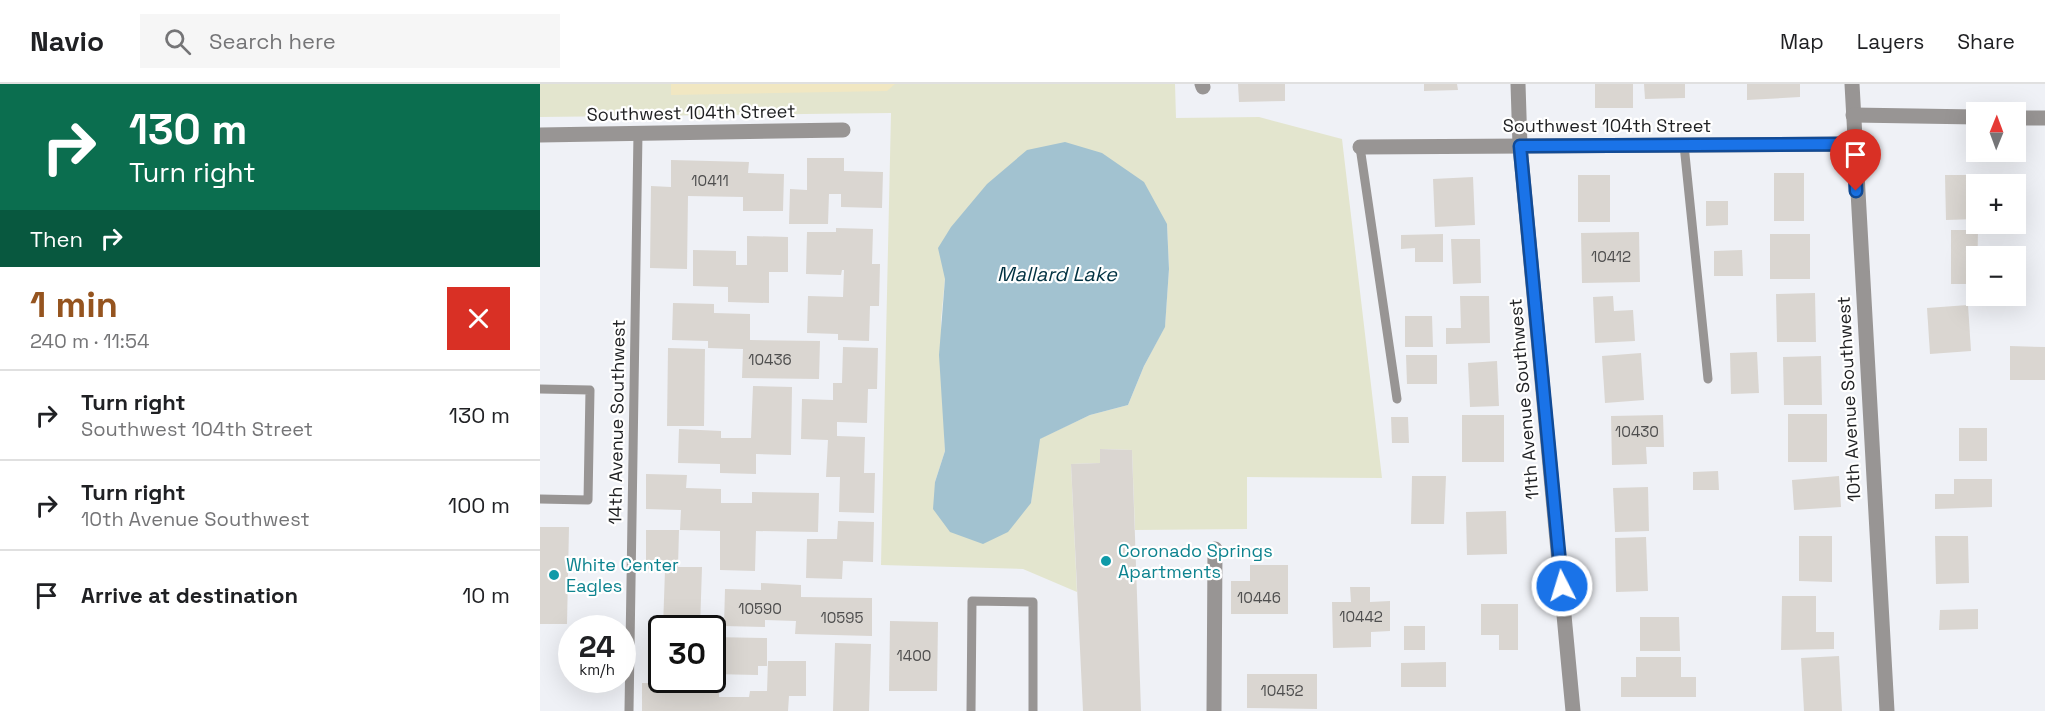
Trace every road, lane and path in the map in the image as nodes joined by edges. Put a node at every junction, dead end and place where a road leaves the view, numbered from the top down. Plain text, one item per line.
1 (1518, 84) edge
2 (1852, 84) edge
3 (1853, 115) junction
4 (1966, 117) edge
5 (2026, 118) edge
6 (2045, 118) edge
7 (843, 130) dead end
8 (638, 133) junction
9 (540, 135) edge
10 (1854, 144) junction
11 (1684, 145) junction
12 (1520, 146) junction
13 (1360, 147) joint
14 (1708, 379) dead end
15 (540, 389) edge
16 (1397, 399) dead end
17 (540, 499) edge
18 (1215, 549) dead end
19 (628, 711) edge
20 (971, 711) edge
21 (1033, 711) edge
22 (1214, 711) edge
23 (1573, 711) edge
24 (1887, 711) edge

1 - 12 street, 11th Avenue Southwest
2 - 3 street, 10th Avenue Southwest
3 - 4 street
3 - 10 street, 10th Avenue Southwest
5 - 6 street
7 - 8 street, Southwest 104th Street
8 - 9 street, Southwest 104th Street
8 - 19 lane, 14th Avenue Southwest
10 - 11 street, Southwest 104th Street
10 - 24 street, 10th Avenue Southwest
11 - 12 street, Southwest 104th Street
11 - 14 lane
12 - 13 street, Southwest 104th Street
12 - 23 street, 11th Avenue Southwest
13 - 16 lane
15 - 17 lane
18 - 22 street
20 - 21 lane

